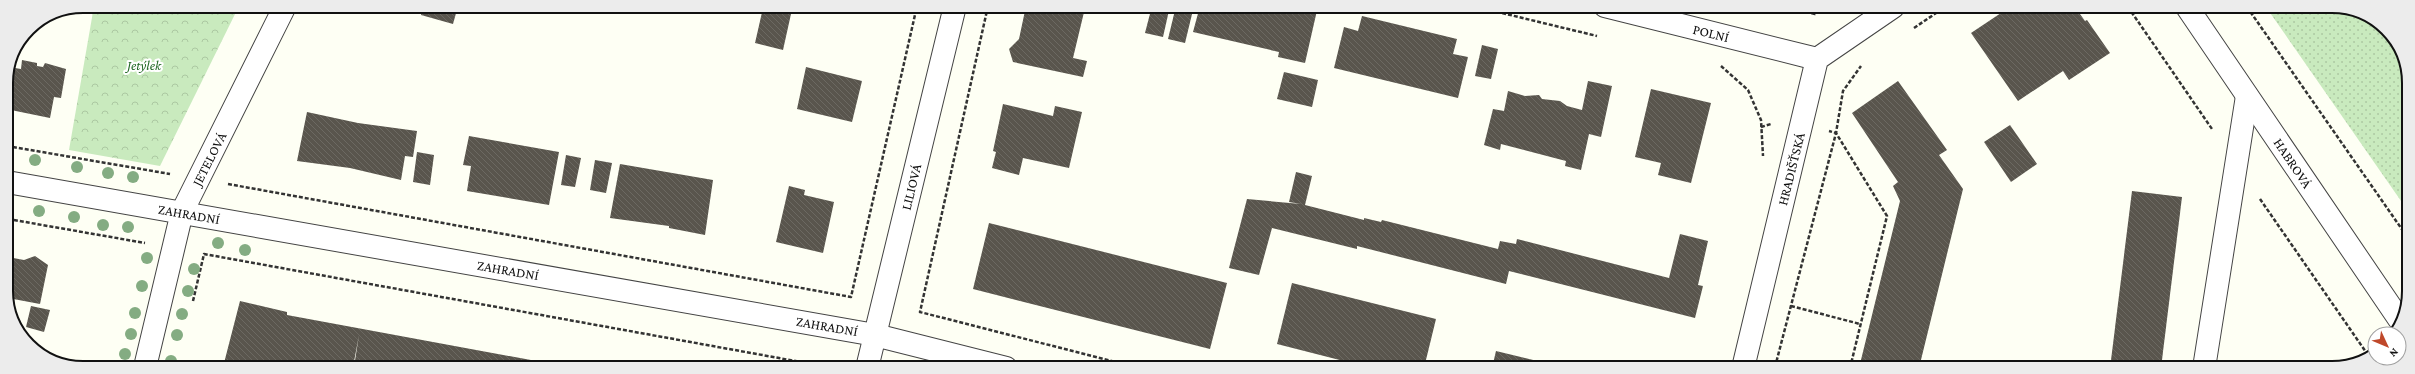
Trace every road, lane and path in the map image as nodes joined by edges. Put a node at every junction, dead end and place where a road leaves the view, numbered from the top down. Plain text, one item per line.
1 (282, 13) edge
2 (915, 13) edge
3 (953, 13) edge
4 (986, 13) edge
5 (1503, 13) edge
6 (1633, 13) edge
7 (1883, 13) edge
8 (1935, 13) edge
9 (2191, 13) edge
10 (2250, 13) edge
11 (1907, 33) dead end
12 (1601, 36) dead end
13 (1817, 59) junction
14 (1863, 64) dead end
15 (1720, 65) dead end
16 (2248, 96) junction
17 (13, 147) edge
18 (1763, 160) dead end
19 (200, 178) junction
20 (13, 183) edge
21 (158, 208) junction
22 (182, 212) junction
23 (13, 220) edge
24 (2402, 229) edge
25 (146, 244) junction
26 (144, 251) dead end
27 (1791, 306) dead end
28 (191, 307) dead end
29 (2397, 316) edge
30 (1860, 324) junction
31 (874, 335) junction
32 (146, 361) edge
33 (795, 361) edge
34 (868, 361) edge
35 (978, 361) edge
36 (1112, 361) edge
37 (1745, 361) edge
38 (1852, 361) edge
39 (2205, 361) edge

1 - 19 street, JETELOVÁ
2 - 19 path
3 - 31 street, LILIOVÁ
4 - 36 path
5 - 12 path
6 - 13 street, POLNÍ
7 - 13 street
8 - 11 path
9 - 16 street, HABROVÁ
10 - 24 path
13 - 37 street, HRADIŠŤSKÁ
14 - 30 path
15 - 18 path
16 - 29 street, HABROVÁ
16 - 39 street
17 - 21 path
19 - 22 street, JETELOVÁ
20 - 21 street, ZAHRADNÍ
21 - 22 street, ZAHRADNÍ
21 - 25 path
22 - 31 street, ZAHRADNÍ
22 - 32 street, JETELOVÁ
23 - 25 path
25 - 26 path
27 - 30 path
28 - 33 path
30 - 38 path
31 - 34 street, LILIOVÁ
31 - 35 street, ZAHRADNÍ

